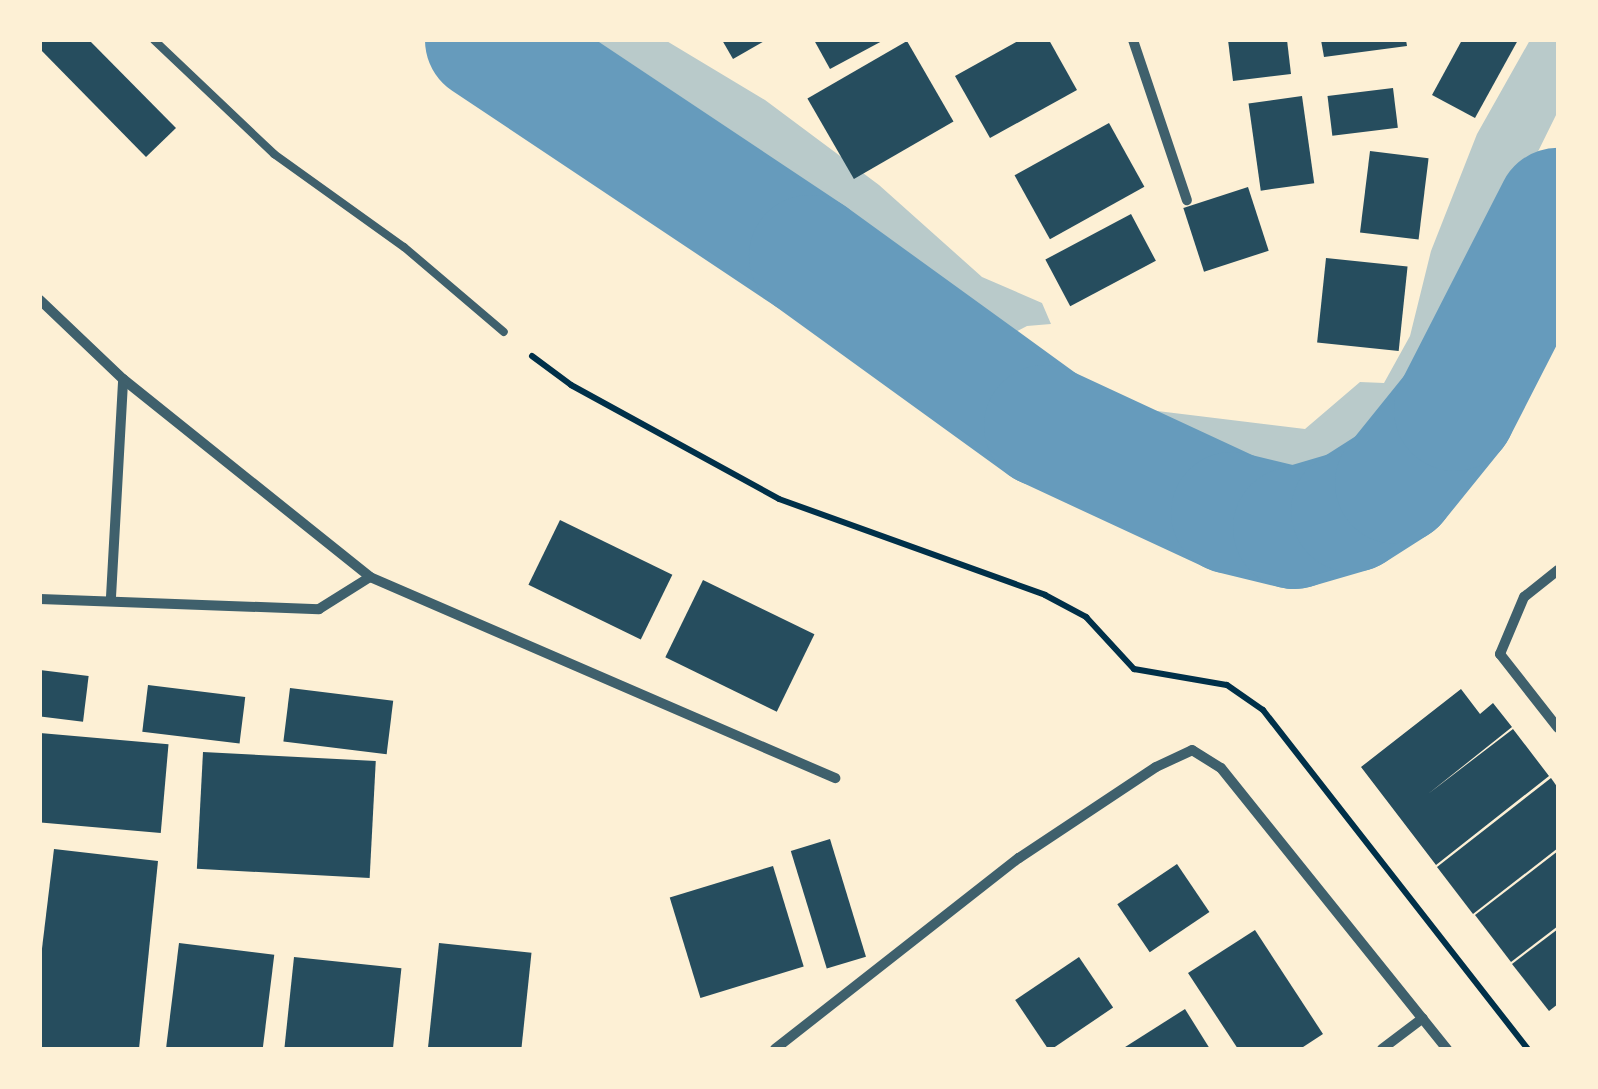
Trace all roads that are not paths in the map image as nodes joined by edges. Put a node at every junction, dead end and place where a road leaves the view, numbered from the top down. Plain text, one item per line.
1 (154, 40) edge
2 (1133, 40) edge
3 (1187, 200) dead end
4 (40, 300) edge
5 (504, 332) road end
6 (123, 379) junction
7 (1558, 570) edge
8 (370, 577) junction
9 (111, 598) junction
10 (40, 599) edge
11 (1558, 728) edge
12 (835, 778) dead end
13 (1423, 1018) junction
14 (775, 1049) edge
15 (1382, 1049) edge
16 (1448, 1049) edge

1 - 5 lane
2 - 3 street
4 - 6 street
6 - 8 street
6 - 9 street
7 - 11 street
8 - 9 street
8 - 12 street
9 - 10 street
13 - 14 street
13 - 15 street
13 - 16 street

